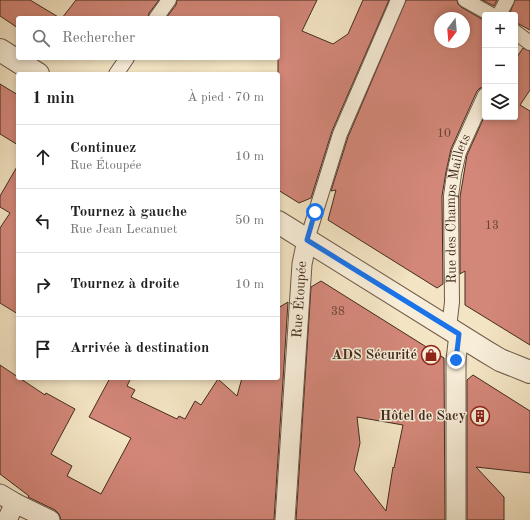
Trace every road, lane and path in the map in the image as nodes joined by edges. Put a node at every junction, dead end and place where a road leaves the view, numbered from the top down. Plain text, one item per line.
1 (169, 0) edge
2 (398, 0) edge
3 (465, 0) edge
4 (507, 0) edge
5 (487, 12) edge
6 (501, 12) edge
7 (157, 16) edge
8 (2, 55) edge
9 (126, 60) edge
10 (34, 72) edge
11 (117, 72) edge
12 (482, 101) edge
13 (280, 223) edge
14 (307, 240) junction
15 (454, 331) junction
16 (530, 372) edge
17 (8, 499) edge
18 (7, 520) edge
19 (50, 520) edge
20 (285, 520) edge
21 (456, 520) edge

1 - 7 street
2 - 14 street, Rue Étoupée
3 - 5 street
4 - 6 street
8 - 10 street
9 - 11 street
12 - 15 street, Rue des Champs Maillets
13 - 14 street
14 - 15 street
14 - 20 street, Rue Étoupée
15 - 16 street
15 - 21 street, Rue des Champs Maillets
17 - 18 street
17 - 19 street

